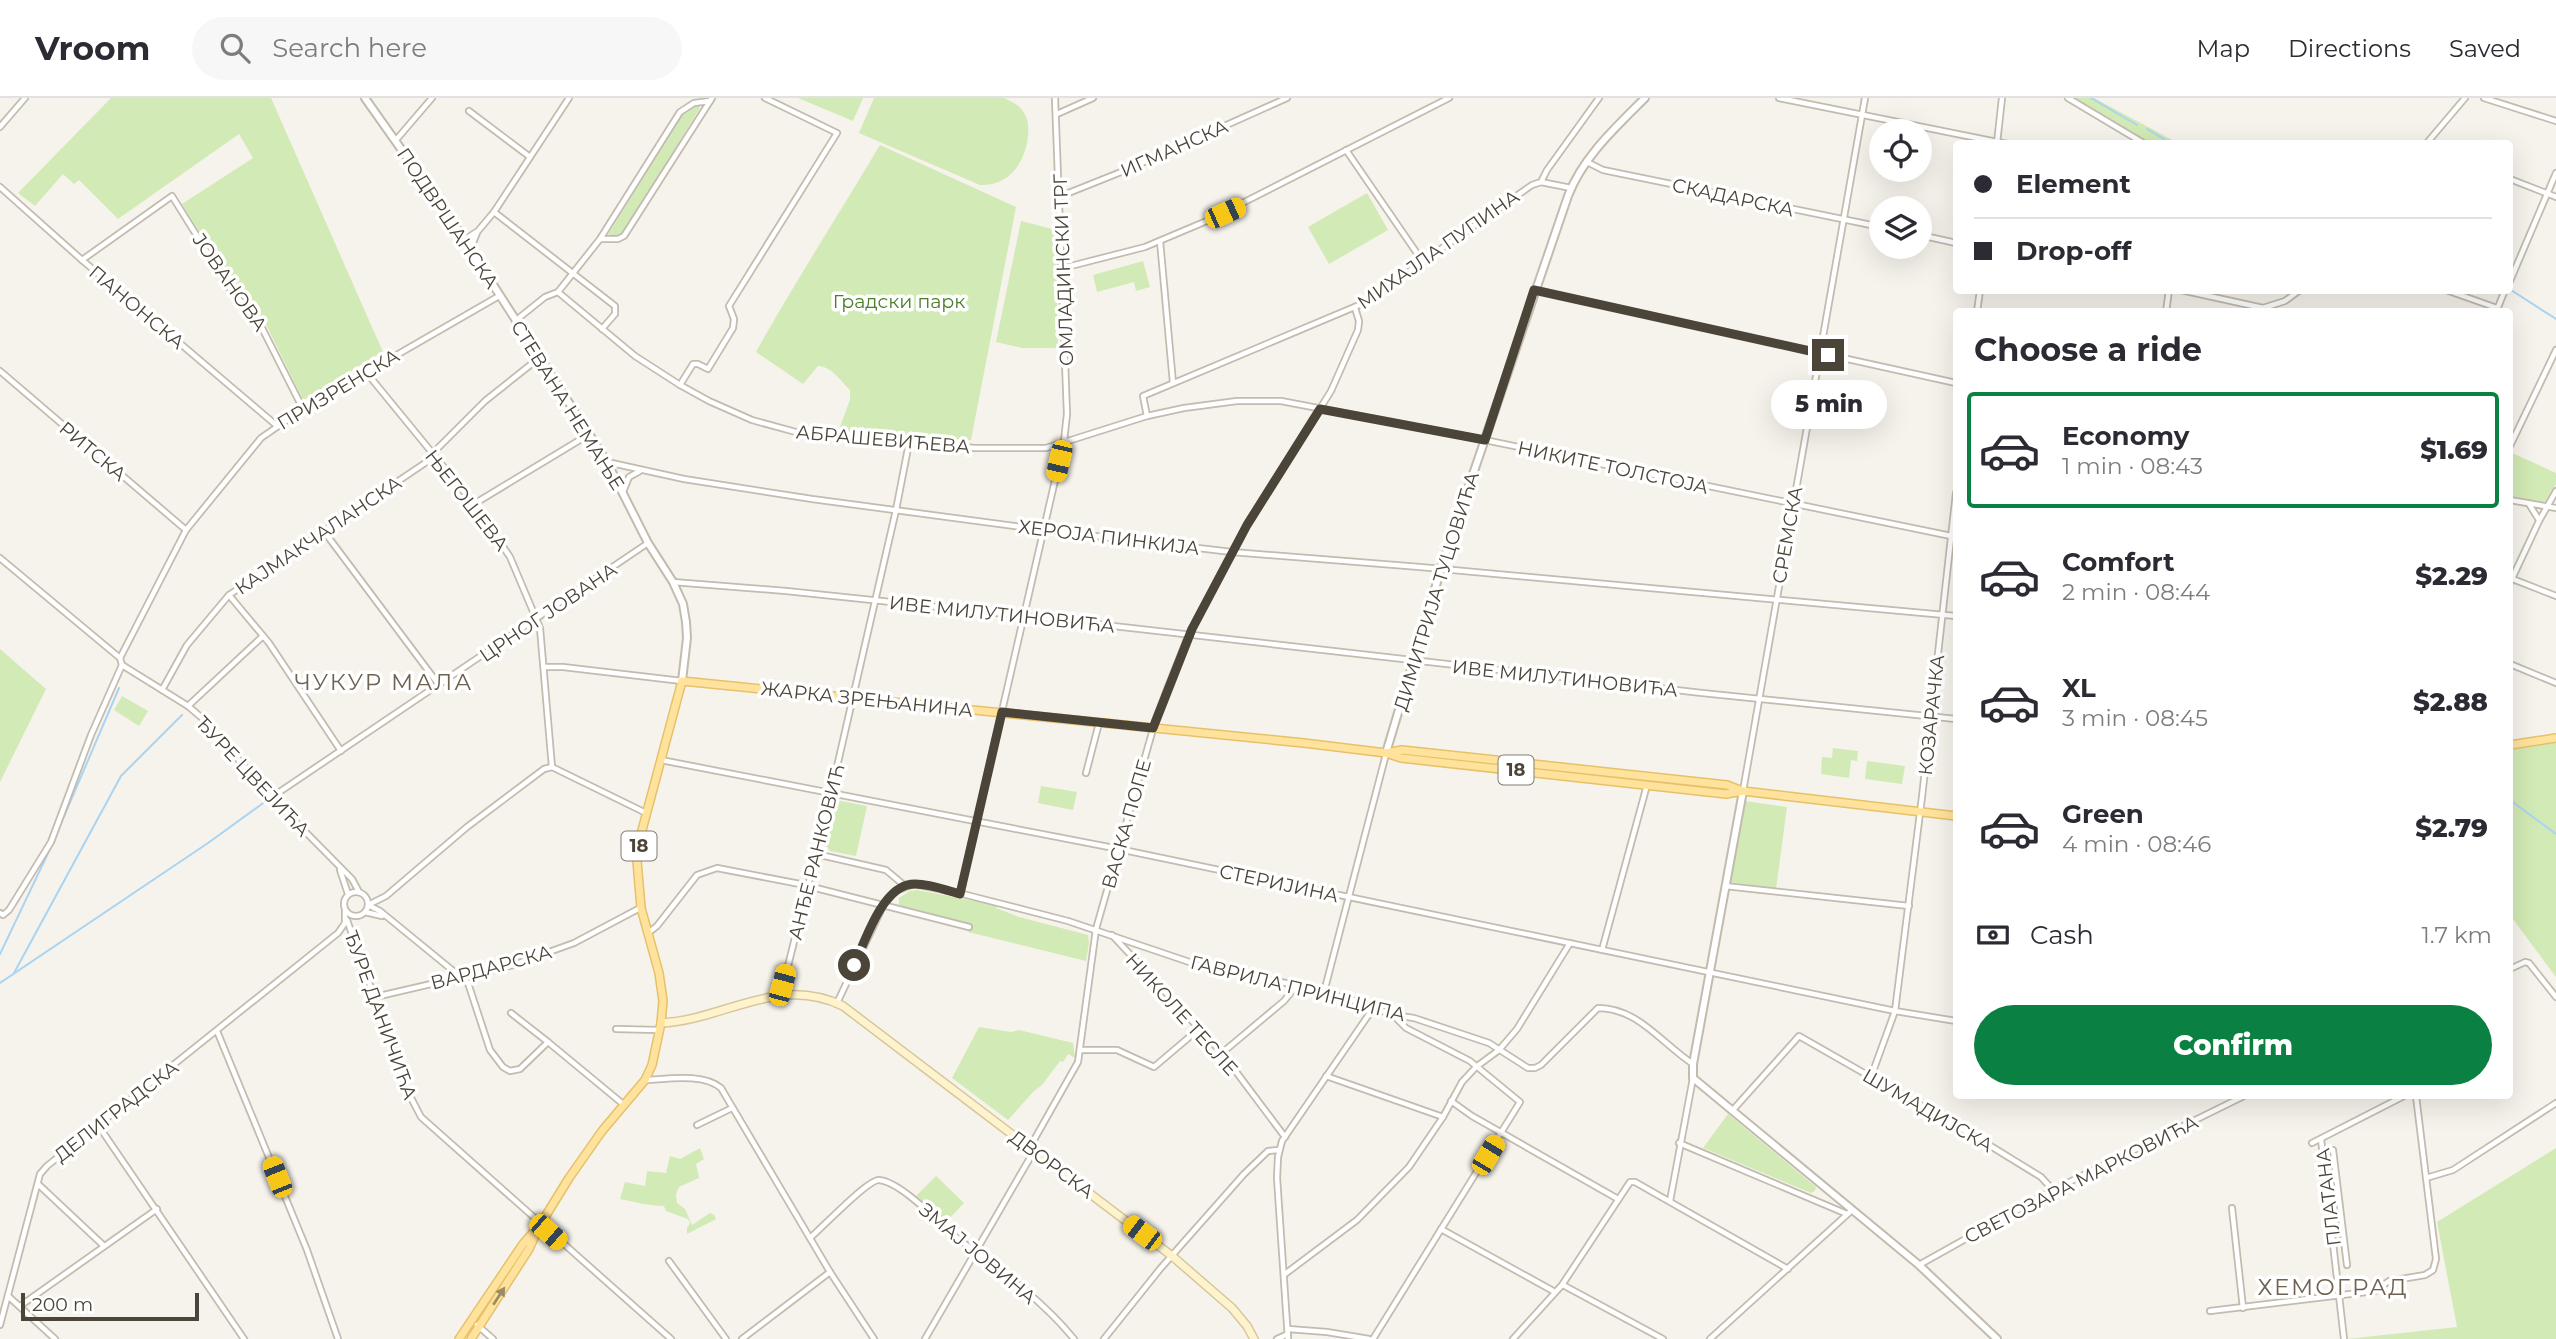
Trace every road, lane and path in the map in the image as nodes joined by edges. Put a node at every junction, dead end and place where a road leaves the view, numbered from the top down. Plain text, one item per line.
1 (25, 98) edge
2 (365, 98) edge
3 (432, 98) edge
4 (569, 98) edge
5 (765, 98) edge
6 (1055, 98) edge
7 (1093, 98) edge
8 (1287, 98) edge
9 (1450, 98) edge
10 (1599, 98) edge
11 (1644, 98) edge
12 (1779, 98) edge
13 (1865, 98) edge
14 (2002, 98) edge
15 (2068, 98) edge
16 (2465, 98) edge
17 (2484, 98) edge
18 (711, 100) edge
19 (469, 111) dead end
20 (1057, 114) junction
21 (1862, 115) junction
22 (2556, 121) edge
23 (0, 127) edge
24 (396, 140) junction
25 (1987, 140) edge
26 (1997, 140) edge
27 (2138, 140) edge
28 (2429, 140) edge
29 (1346, 150) junction
30 (530, 157) junction
31 (1587, 162) junction
32 (2556, 173) edge
33 (2513, 180) edge
34 (1543, 182) junction
35 (0, 187) edge
36 (1571, 188) junction
37 (2546, 195) junction
38 (1061, 196) junction
39 (2556, 197) edge
40 (494, 212) junction
41 (1844, 219) junction
42 (1869, 224) edge
43 (478, 231) junction
44 (1932, 238) edge
45 (600, 239) junction
46 (464, 240) junction
47 (1160, 241) junction
48 (1953, 242) edge
49 (474, 256) junction
50 (82, 260) junction
51 (1423, 262) junction
52 (1063, 268) junction
53 (573, 273) junction
54 (2513, 274) edge
55 (1534, 290) junction
56 (558, 292) junction
57 (2197, 294) edge
58 (2295, 294) edge
59 (2456, 294) edge
60 (499, 296) junction
61 (1355, 307) junction
62 (2255, 308) edge
63 (2276, 308) edge
64 (2492, 308) edge
65 (515, 321) junction
66 (601, 329) junction
67 (2556, 350) edge
68 (1820, 353) junction
69 (539, 358) junction
70 (0, 371) edge
71 (366, 372) junction
72 (1953, 382) edge
73 (1173, 383) junction
74 (680, 385) junction
75 (303, 408) junction
76 (1320, 409) junction
77 (1147, 416) junction
78 (276, 425) junction
79 (589, 435) junction
80 (1485, 440) junction
81 (2513, 440) edge
82 (1064, 441) junction
83 (909, 443) junction
84 (433, 455) junction
85 (607, 461) junction
86 (641, 470) junction
87 (2556, 491) edge
88 (623, 492) junction
89 (2513, 500) edge
90 (1793, 503) junction
91 (2528, 503) junction
92 (474, 504) junction
93 (2546, 506) junction
94 (2556, 508) edge
95 (896, 510) junction
96 (2539, 521) junction
97 (186, 530) junction
98 (323, 530) junction
99 (1044, 530) junction
100 (1953, 537) edge
101 (648, 543) junction
102 (1953, 544) edge
103 (1232, 552) junction
104 (0, 558) edge
105 (1441, 569) junction
106 (2513, 574) edge
107 (2513, 581) edge
108 (673, 582) junction
109 (229, 596) junction
110 (2556, 596) edge
111 (874, 601) junction
112 (1776, 601) junction
113 (1942, 615) junction
114 (1025, 616) junction
115 (1953, 616) edge
116 (538, 619) junction
117 (1189, 634) junction
118 (263, 636) junction
119 (120, 658) junction
120 (1415, 660) junction
121 (122, 665) junction
122 (2513, 665) edge
123 (544, 667) junction
124 (682, 681) junction
125 (2556, 683) edge
126 (439, 685) junction
127 (162, 690) junction
128 (853, 697) junction
129 (1758, 698) junction
130 (188, 706) junction
131 (1002, 712) junction
132 (1930, 716) junction
133 (1953, 719) edge
134 (1099, 722) junction
135 (1153, 728) junction
136 (2556, 738) edge
137 (2513, 744) edge
138 (341, 751) junction
139 (1386, 753) junction
140 (661, 760) junction
141 (552, 767) junction
142 (1086, 773) dead end
143 (1647, 784) junction
144 (831, 792) junction
145 (1743, 792) junction
146 (272, 798) junction
147 (1921, 812) junction
148 (647, 813) junction
149 (1953, 816) edge
150 (977, 821) junction
151 (1120, 849) junction
152 (816, 854) junction
153 (340, 869) junction
154 (808, 886) junction
155 (905, 886) junction
156 (1725, 886) junction
157 (359, 892) junction
158 (348, 894) junction
159 (960, 894) junction
160 (366, 896) junction
161 (384, 898) junction
162 (1350, 898) junction
163 (368, 905) junction
164 (1909, 905) junction
165 (883, 906) junction
166 (641, 908) junction
167 (345, 911) junction
168 (365, 912) junction
169 (0, 913) edge
170 (357, 916) junction
171 (385, 916) junction
172 (346, 918) junction
173 (969, 927) dead end
174 (1096, 929) junction
175 (350, 930) junction
176 (338, 933) junction
177 (648, 933) junction
178 (1111, 935) junction
179 (1570, 943) junction
180 (1602, 950) junction
181 (2513, 968) edge
182 (1709, 972) junction
183 (463, 978) junction
184 (1297, 985) junction
185 (1324, 992) junction
186 (781, 994) junction
187 (2556, 996) edge
188 (375, 997) junction
189 (837, 1003) junction
190 (1374, 1007) junction
191 (1895, 1011) junction
192 (512, 1013) dead end
193 (1393, 1015) junction
194 (1953, 1021) edge
195 (660, 1026) junction
196 (1200, 1028) junction
197 (616, 1029) dead end
198 (217, 1031) junction
199 (548, 1042) junction
200 (1080, 1050) junction
201 (1499, 1050) junction
202 (1222, 1053) junction
203 (1693, 1064) junction
204 (1476, 1067) junction
205 (1326, 1076) junction
206 (1871, 1077) junction
207 (1693, 1078) junction
208 (645, 1080) junction
209 (2238, 1099) edge
210 (2398, 1099) edge
211 (2416, 1099) edge
212 (1451, 1101) junction
213 (2556, 1103) edge
214 (624, 1104) junction
215 (732, 1108) junction
216 (1732, 1111) junction
217 (1443, 1117) junction
218 (98, 1125) junction
219 (697, 1125) dead end
220 (1502, 1131) junction
221 (1285, 1137) junction
222 (2321, 1139) junction
223 (1679, 1143) junction
224 (2312, 1143) dead end
225 (1032, 1149) junction
226 (1279, 1150) junction
227 (2333, 1150) dead end
228 (2426, 1178) junction
229 (38, 1184) junction
230 (1825, 1186) junction
231 (2338, 1187) junction
232 (2326, 1189) junction
233 (2053, 1190) junction
234 (1819, 1197) junction
235 (1618, 1199) junction
236 (1670, 1201) junction
237 (2232, 1208) dead end
238 (157, 1209) junction
239 (1850, 1211) junction
240 (540, 1225) junction
241 (1441, 1229) junction
242 (810, 1238) junction
243 (104, 1246) junction
244 (977, 1252) junction
245 (1172, 1256) junction
246 (668, 1261) dead end
247 (1919, 1265) junction
248 (2347, 1265) dead end
249 (1788, 1269) junction
250 (830, 1272) junction
251 (1285, 1274) junction
252 (1562, 1285) junction
253 (1556, 1292) junction
254 (8, 1296) junction
255 (2339, 1296) junction
256 (20, 1306) junction
257 (2243, 1308) junction
258 (2210, 1311) dead end
259 (471, 1321) junction
260 (0, 1325) edge
261 (479, 1327) junction
262 (1288, 1334) edge
263 (55, 1339) edge
264 (244, 1339) edge
265 (338, 1339) edge
266 (459, 1339) edge
267 (471, 1339) edge
268 (493, 1339) edge
269 (671, 1339) edge
270 (726, 1339) edge
271 (742, 1339) edge
272 (874, 1339) edge
273 (925, 1339) edge
274 (1074, 1339) edge
275 (1104, 1339) edge
276 (1254, 1339) edge
277 (1277, 1339) edge
278 (1371, 1339) edge
279 (1513, 1339) edge
280 (1664, 1339) edge
281 (1710, 1339) edge
282 (1997, 1339) edge
283 (2344, 1339) edge

1 - 23 street
2 - 24 street, ПОДВРШАНСКА
3 - 24 street, ПОДВРШАНСКА
4 - 30 street
5 - 74 street
6 - 20 street, ОМЛАДИНСКИ ТРГ
7 - 20 street
8 - 38 street, ИГМАНСКА
9 - 29 street
10 - 34 street, МИХАЈЛА ПУПИНА
11 - 31 street, ДИМИТРИЈА ТУЦОВИЋА
12 - 21 street
13 - 21 street, СРЕМСКА
14 - 26 street
15 - 27 street
16 - 28 street
17 - 22 street
18 - 45 street
18 - 45 street
19 - 30 street
20 - 38 street, ОМЛАДИНСКИ ТРГ
21 - 25 street
21 - 41 street, СРЕМСКА
24 - 46 street, ПОДВРШАНСКА
29 - 47 street
29 - 51 street
30 - 40 street
31 - 36 street, ДИМИТРИЈА ТУЦОВИЋА
31 - 41 street, СКАДАРСКА
32 - 37 street
33 - 37 street
34 - 36 street
34 - 51 street, МИХАЈЛА ПУПИНА
35 - 50 street, ПАНОНСКА
36 - 55 street, ДИМИТРИЈА ТУЦОВИЋА
37 - 39 street
37 - 54 street
38 - 52 street, ОМЛАДИНСКИ ТРГ
40 - 43 street
40 - 53 street
41 - 42 street, СКАДАРСКА
41 - 68 street, СРЕМСКА
43 - 46 street
43 - 49 street
44 - 48 street
45 - 53 street
46 - 49 street, ПОДВРШАНСКА
47 - 52 street
47 - 73 street
49 - 60 street, ПОДВРШАНСКА
50 - 75 street, ЈОВАНОВА
50 - 78 street, ПАНОНСКА
51 - 61 street, МИХАЈЛА ПУПИНА
52 - 82 street, ОМЛАДИНСКИ ТРГ
53 - 56 street
53 - 66 street
55 - 68 street
55 - 80 street, ДИМИТРИЈА ТУЦОВИЋА
56 - 65 street
56 - 66 street, АБРАШЕВИЋЕВА
57 - 62 street
58 - 63 street
59 - 64 street
60 - 65 street, СТЕВАНА НЕМАЊЕ
60 - 71 street, ПРИЗРЕНСКА
61 - 73 street, МИХАЈЛА ПУПИНА
61 - 76 street, ВАСКА ПОПЕ
65 - 69 street, СТЕВАНА НЕМАЊЕ
66 - 74 street, АБРАШЕВИЋЕВА
67 - 81 street
68 - 72 street
68 - 90 street, СРЕМСКА
69 - 79 street, СТЕВАНА НЕМАЊЕ
69 - 84 street, КАЈМАКЧАЛАНСКА
70 - 97 street, РИТСКА
71 - 75 street, ПРИЗРЕНСКА
71 - 84 street, ЊЕГОШЕВА
73 - 77 street, МИХАЈЛА ПУПИНА
74 - 83 street, АБРАШЕВИЋЕВА
75 - 78 street, ПРИЗРЕНСКА
76 - 77 street, НИКИТЕ ТОЛСТОЈА
76 - 80 street, НИКИТЕ ТОЛСТОЈА
76 - 103 street, ВАСКА ПОПЕ
77 - 82 street, НИКИТЕ ТОЛСТОЈА
78 - 97 street, ПРИЗРЕНСКА
79 - 85 street, СТЕВАНА НЕМАЊЕ
79 - 92 street
80 - 90 street, НИКИТЕ ТОЛСТОЈА
80 - 105 street, ДИМИТРИЈА ТУЦОВИЋА
82 - 83 street, АБРАШЕВИЋЕВА
82 - 99 street, ОМЛАДИНСКИ ТРГ
83 - 95 street, АНЂЕ РАНКОВИЋ
84 - 92 street, ЊЕГОШЕВА
84 - 98 street, КАЈМАКЧАЛАНСКА
85 - 86 street, ХЕРОЈА ПИНКИЈА
85 - 88 street, СТЕВАНА НЕМАЊЕ
86 - 88 street
86 - 95 street, ХЕРОЈА ПИНКИЈА
87 - 93 street
88 - 101 street, СТЕВАНА НЕМАЊЕ
89 - 91 street
90 - 100 street, НИКИТЕ ТОЛСТОЈА
90 - 112 street, СРЕМСКА
91 - 93 street
91 - 96 street
92 - 116 street, ЊЕГОШЕВА
93 - 94 street
93 - 96 street
95 - 99 street, ХЕРОЈА ПИНКИЈА
95 - 111 street, АНЂЕ РАНКОВИЋ
96 - 106 street
97 - 119 street, ПРИЗРЕНСКА
98 - 109 street, КАЈМАКЧАЛАНСКА
98 - 126 street
99 - 103 street, ХЕРОЈА ПИНКИЈА
99 - 114 street, ОМЛАДИНСКИ ТРГ
101 - 108 street, СТЕВАНА НЕМАЊЕ
101 - 116 street, ЦРНОГ ЈОВАНА
102 - 113 street, КОЗАРАЧКА
103 - 105 street, ХЕРОЈА ПИНКИЈА
103 - 117 street, ВАСКА ПОПЕ
104 - 119 street
105 - 112 street, ХЕРОЈА ПИНКИЈА
105 - 120 street, ДИМИТРИЈА ТУЦОВИЋА
107 - 110 street
108 - 111 street, ИВЕ МИЛУТИНОВИЋА
108 - 124 street, СТЕВАНА НЕМАЊЕ
109 - 118 street
109 - 127 street, КАЈМАКЧАЛАНСКА
111 - 114 street, ИВЕ МИЛУТИНОВИЋА
111 - 128 street, АНЂЕ РАНКОВИЋ
112 - 113 street, ХЕРОЈА ПИНКИЈА
112 - 129 street, СРЕМСКА
113 - 115 street, ХЕРОЈА ПИНКИЈА
113 - 132 street, КОЗАРАЧКА
114 - 117 street, ИВЕ МИЛУТИНОВИЋА
114 - 131 street, ОМЛАДИНСКИ ТРГ
116 - 123 street, ЊЕГОШЕВА
116 - 126 street, ЦРНОГ ЈОВАНА
117 - 120 street, ИВЕ МИЛУТИНОВИЋА
117 - 135 street, ВАСКА ПОПЕ
118 - 130 street
118 - 138 street
119 - 121 street
120 - 129 street, ИВЕ МИЛУТИНОВИЋА
120 - 139 street, ДИМИТРИЈА ТУЦОВИЋА
121 - 127 street, ЂУРЕ ЦВЕЈИЋА
121 - 169 street
122 - 125 street
123 - 124 street
123 - 141 street, ЊЕГОШЕВА
124 - 128 main road, ЖАРКА ЗРЕЊАНИНА / 18
124 - 140 main road, СТЕВАНА НЕМАЊЕ / 18
126 - 138 street, ЦРНОГ ЈОВАНА
127 - 130 street, ЂУРЕ ЦВЕЈИЋА
128 - 131 main road, ЖАРКА ЗРЕЊАНИНА / 18
128 - 144 street, АНЂЕ РАНКОВИЋ
129 - 132 street, ИВЕ МИЛУТИНОВИЋА
129 - 145 street, СРЕМСКА
130 - 146 street, ЂУРЕ ЦВЕЈИЋА
131 - 134 main road, ЖАРКА ЗРЕЊАНИНА / 18
131 - 150 street, ОМЛАДИНСКИ ТРГ
132 - 133 street, ИВЕ МИЛУТИНОВИЋА
132 - 147 street, КОЗАРАЧКА
134 - 135 main road, ЖАРКА ЗРЕЊАНИНА / 18
134 - 142 street
135 - 139 main road, ЖАРКА ЗРЕЊАНИНА / 18
135 - 151 street, ВАСКА ПОПЕ
136 - 137 main road
138 - 146 street, ЦРНОГ ЈОВАНА
139 - 143 main road, ЖАРКА ЗРЕЊАНИНА / 18
139 - 145 main road, ЖАРКА ЗРЕЊАНИНА / 18
139 - 162 street, ДИМИТРИЈА ТУЦОВИЋА
140 - 144 street, СТЕРИЈИНА
140 - 148 main road, СТЕВАНА НЕМАЊЕ / 18
141 - 148 street
141 - 161 street
143 - 145 main road, ЖАРКА ЗРЕЊАНИНА / 18
143 - 180 street
144 - 150 street, СТЕРИЈИНА
144 - 152 street, АНЂЕ РАНКОВИЋ
145 - 147 main road, ЖАРКА ЗРЕЊАНИНА / 18
145 - 156 street, СРЕМСКА
146 - 153 street, ЂУРЕ ЦВЕЈИЋА
147 - 149 main road, ЖАРКА ЗРЕЊАНИНА / 18
147 - 164 street, КОЗАРАЧКА
148 - 166 main road, СТЕВАНА НЕМАЊЕ / 18
150 - 151 street, СТЕРИЈИНА
150 - 159 street, ОМЛАДИНСКИ ТРГ
151 - 162 street, СТЕРИЈИНА
151 - 174 street, ВАСКА ПОПЕ
152 - 154 street, АНЂЕ РАНКОВИЋ
152 - 155 street
153 - 157 street, ЂУРЕ ЦВЕЈИЋА
153 - 158 street, ЂУРЕ ЦВЕЈИЋА
154 - 165 street
154 - 177 street
154 - 186 street, АНЂЕ РАНКОВИЋ
155 - 159 street, ГАВРИЛА ПРИНЦИПА
155 - 165 street
156 - 164 street
156 - 182 street, СРЕМСКА
157 - 158 street
157 - 160 street
158 - 167 street
159 - 174 street, ГАВРИЛА ПРИНЦИПА
160 - 161 street
160 - 163 street
161 - 163 street
161 - 171 street
162 - 179 street, СТЕРИЈИНА
162 - 185 street, ДИМИТРИЈА ТУЦОВИЋА
163 - 168 street
163 - 171 street
164 - 191 street, КОЗАРАЧКА
165 - 173 street
165 - 189 street
166 - 177 main road, СТЕВАНА НЕМАЊЕ / 18
166 - 183 street, ВАРДАРСКА
167 - 170 street
167 - 172 street, ЂУРЕ ДАНИЧИЋА
168 - 170 street
168 - 171 street
170 - 175 street
171 - 183 street
172 - 175 street, ЂУРЕ ДАНИЧИЋА
172 - 176 street
174 - 178 street, ГАВРИЛА ПРИНЦИПА
174 - 200 street, ВАСКА ПОПЕ
175 - 176 street
175 - 188 street, ЂУРЕ ДАНИЧИЋА
176 - 198 street, ДЕЛИГРАДСКА
177 - 195 main road, СТЕВАНА НЕМАЊЕ / 18
178 - 184 street, ГАВРИЛА ПРИНЦИПА
178 - 196 street, НИКОЛЕ ТЕСЛЕ
179 - 180 street, СТЕРИЈИНА
179 - 201 street
180 - 182 street, СТЕРИЈИНА
181 - 187 street
182 - 191 street, СТЕРИЈИНА
182 - 203 street, СРЕМСКА
183 - 188 street, ВАРДАРСКА
183 - 199 street
184 - 185 street, ГАВРИЛА ПРИНЦИПА
184 - 202 street
185 - 190 street, ГАВРИЛА ПРИНЦИПА
186 - 189 main road
186 - 195 main road
188 - 240 street, ЂУРЕ ДАНИЧИЋА
189 - 225 main road, ДВОРСКА
190 - 193 street, ГАВРИЛА ПРИНЦИПА
190 - 205 street
191 - 194 street, СТЕРИЈИНА
191 - 206 street
192 - 199 street
193 - 201 street, ГАВРИЛА ПРИНЦИПА
193 - 204 street
195 - 197 street
195 - 208 main road, СТЕВАНА НЕМАЊЕ / 18
196 - 200 street
196 - 202 street, НИКОЛЕ ТЕСЛЕ
198 - 218 street, ДЕЛИГРАДСКА
198 - 265 street
199 - 214 street
200 - 225 street, ВАСКА ПОПЕ
201 - 203 street, ГАВРИЛА ПРИНЦИПА
201 - 204 street
202 - 221 street, НИКОЛЕ ТЕСЛЕ
203 - 207 street, СРЕМСКА
204 - 212 street
204 - 220 street
205 - 217 street
205 - 221 street
206 - 216 street, ШУМАДИЈСКА
206 - 233 street, ШУМАДИЈСКА
207 - 216 street
207 - 223 street
208 - 214 main road, 18
208 - 215 street
209 - 233 street, СВЕТОЗАРА МАРКОВИЋА
210 - 222 street
211 - 228 street
212 - 217 street
212 - 220 street
213 - 228 street
214 - 240 main road, 18
215 - 219 street
215 - 242 street
216 - 230 street
217 - 251 street
218 - 229 street, ДЕЛИГРАДСКА
218 - 238 street
220 - 235 street
220 - 241 street
221 - 226 street
222 - 224 street
222 - 232 street, ПЛАТАНА
223 - 234 street
223 - 236 street
225 - 244 street, ВАСКА ПОПЕ
225 - 245 main road, ДВОРСКА
226 - 245 street
226 - 251 street
227 - 231 street
228 - 255 street
229 - 243 street
229 - 254 street, ДЕЛИГРАДСКА
230 - 234 street
230 - 239 street
231 - 232 street
231 - 248 street
232 - 255 street, ПЛАТАНА
233 - 247 street, СВЕТОЗАРА МАРКОВИЋА
234 - 239 street
235 - 236 street
235 - 252 street
236 - 249 street
237 - 257 street
238 - 243 street
238 - 264 street
239 - 247 street
239 - 249 street
240 - 259 main road, 18
261 -> 240 main road, 18
240 - 269 street, ЂУРЕ ДАНИЧИЋА
241 - 253 street
241 - 278 street
242 - 244 street, ЗМАЈ ЈОВИНА
242 - 250 street
243 - 256 street
244 - 273 street, ВАСКА ПОПЕ
244 - 274 street, ЗМАЈ ЈОВИНА
245 - 275 street
245 - 276 main road, ДВОРСКА
246 - 270 street
247 - 282 street
249 - 281 street
250 - 271 street
250 - 272 street
251 - 262 street
252 - 253 street
252 - 280 street
253 - 279 street
254 - 256 street
254 - 260 street, ДЕЛИГРАДСКА
255 - 257 street
255 - 283 street, ПЛАТАНА
256 - 263 street
257 - 258 street
259 - 261 street
259 - 266 main road, 18
261 - 267 main road, 18
261 - 268 street
262 - 277 street
262 - 278 street

